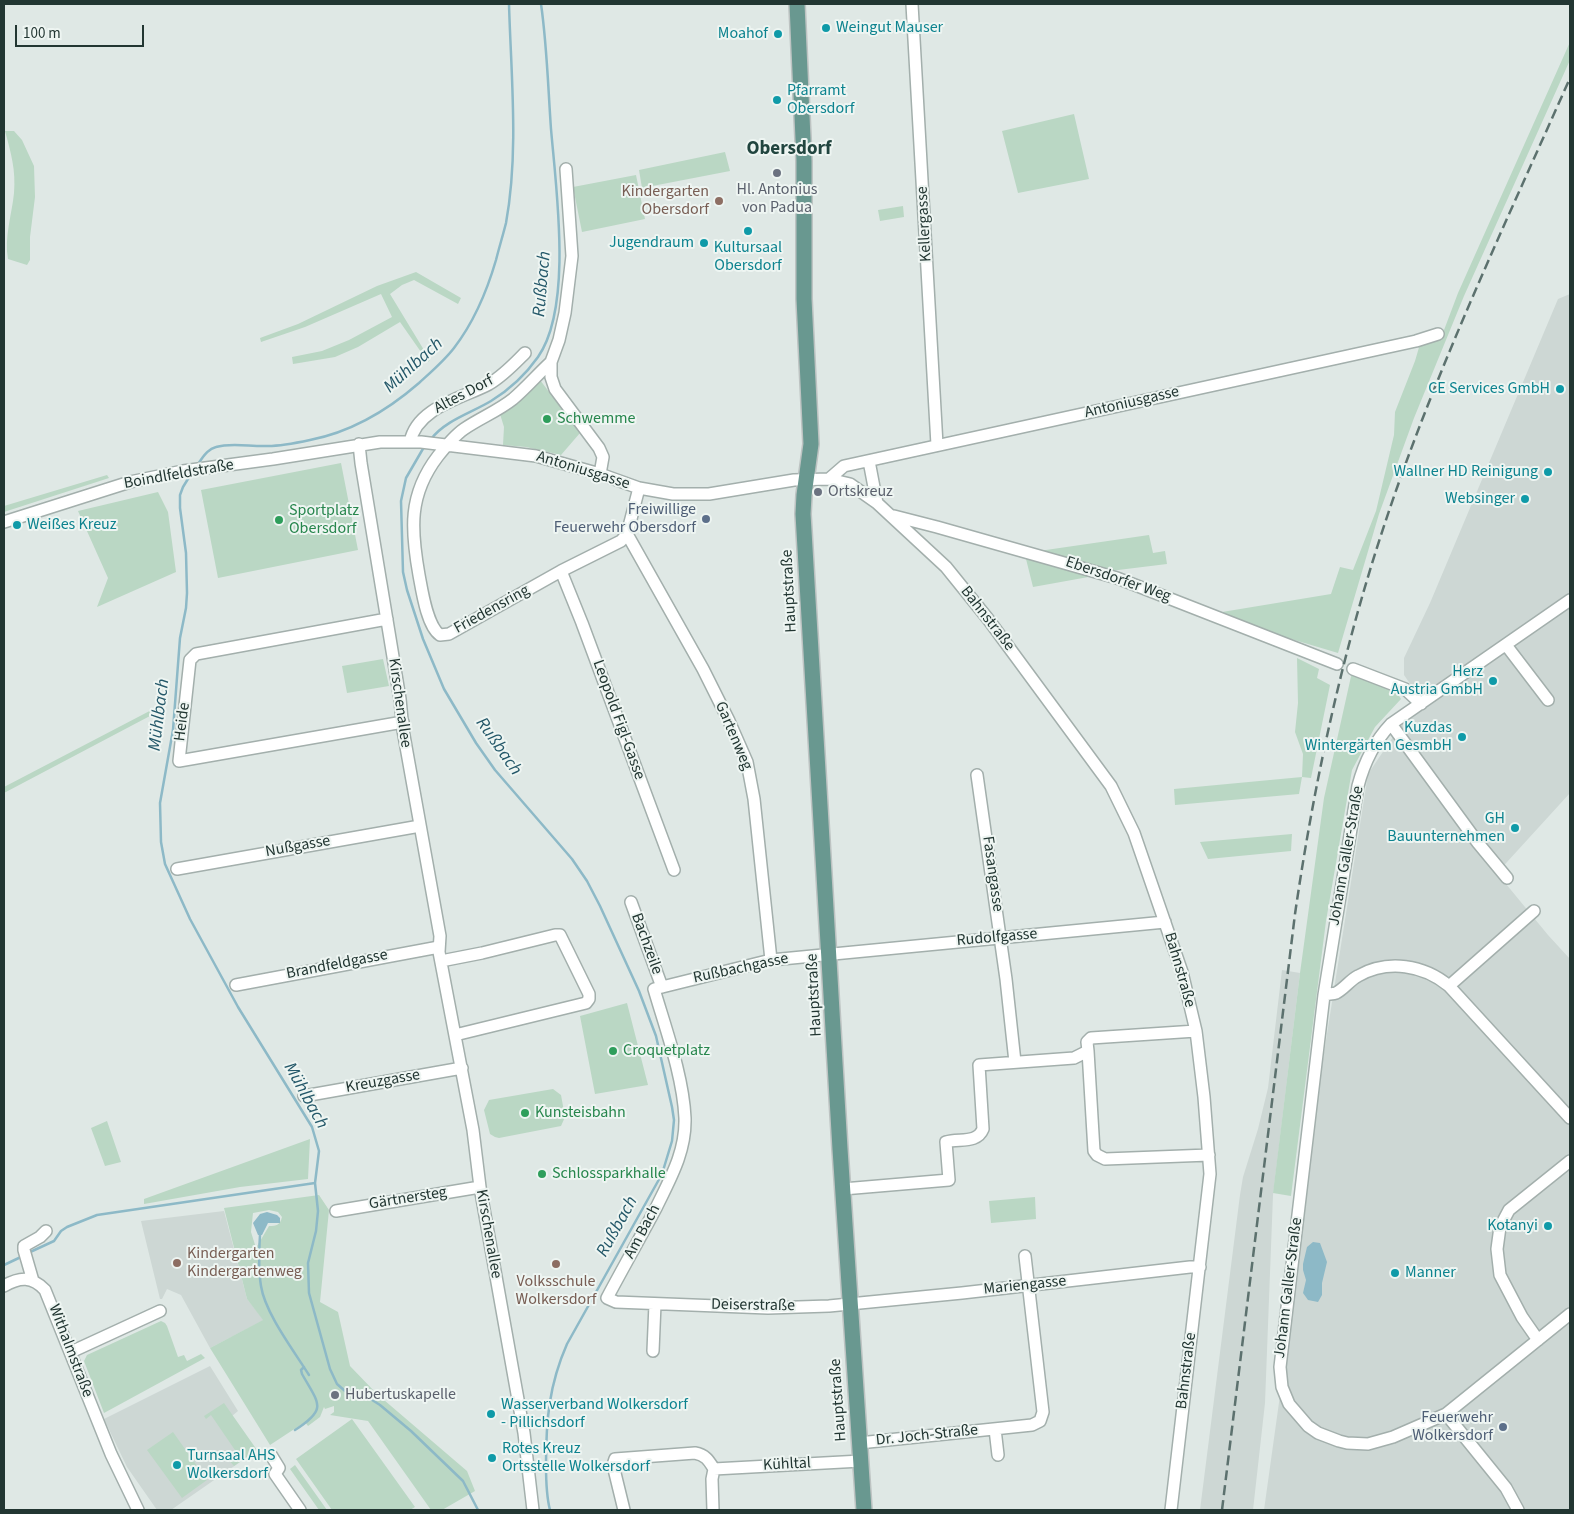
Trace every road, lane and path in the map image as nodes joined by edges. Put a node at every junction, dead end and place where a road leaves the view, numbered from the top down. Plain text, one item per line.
1 (797, 4) edge
2 (912, 4) edge
3 (566, 169) dead end
4 (1438, 334) dead end
5 (525, 353) dead end
6 (551, 362) junction
7 (415, 442) junction
8 (359, 444) junction
9 (443, 445) junction
10 (937, 445) junction
11 (869, 461) junction
12 (807, 472) junction
13 (600, 474) junction
14 (829, 479) junction
15 (640, 488) junction
16 (877, 503) junction
17 (893, 516) junction
18 (4, 522) edge
19 (627, 534) junction
20 (561, 572) junction
21 (1570, 600) edge
22 (387, 619) junction
23 (1506, 645) junction
24 (1337, 664) dead end
25 (1353, 669) dead end
26 (1548, 700) dead end
27 (1421, 704) junction
28 (403, 722) junction
29 (1391, 724) junction
30 (977, 775) dead end
31 (420, 826) junction
32 (177, 869) dead end
33 (674, 870) dead end
34 (1507, 878) dead end
35 (631, 902) dead end
36 (1534, 911) dead end
37 (1165, 922) junction
38 (1000, 938) junction
39 (439, 947) junction
40 (830, 953) junction
41 (771, 960) junction
42 (441, 961) junction
43 (236, 985) dead end
44 (1450, 986) junction
45 (658, 988) junction
46 (1324, 995) junction
47 (1196, 1031) junction
48 (455, 1035) junction
49 (1088, 1051) junction
50 (1015, 1062) junction
51 (462, 1068) junction
52 (304, 1096) dead end
53 (1570, 1118) edge
54 (1209, 1155) junction
55 (1570, 1161) edge
56 (480, 1187) junction
57 (843, 1189) junction
58 (336, 1211) dead end
59 (46, 1232) dead end
60 (1025, 1256) dead end
61 (1200, 1267) junction
62 (33, 1281) junction
63 (4, 1286) edge
64 (1028, 1286) junction
65 (607, 1298) joint
66 (655, 1304) junction
67 (850, 1305) junction
68 (160, 1311) dead end
69 (1570, 1314) edge
70 (1538, 1340) junction
71 (653, 1351) dead end
72 (71, 1352) junction
73 (1446, 1414) junction
74 (995, 1429) junction
75 (859, 1443) junction
76 (271, 1454) dead end
77 (998, 1456) dead end
78 (860, 1461) junction
79 (714, 1469) junction
80 (138, 1510) edge
81 (300, 1510) edge
82 (533, 1510) edge
83 (624, 1510) edge
84 (713, 1510) edge
85 (864, 1510) edge
86 (1171, 1510) edge
87 (1518, 1510) edge

1 - 12 main road, Hauptstraße
2 - 10 street, Kellergasse
3 - 6 street
4 - 10 street, Antoniusgasse
5 - 7 street, Altes Dorf
6 - 9 street
6 - 13 street
7 - 8 street, Antoniusgasse
7 - 9 street, Antoniusgasse
8 - 18 street, Boindlfeldstraße
8 - 22 street, Kirschenallee
9 - 13 street, Antoniusgasse
9 - 20 street, Friedensring
10 - 11 street, Antoniusgasse
11 - 14 street, Antoniusgasse
11 - 16 street
12 - 14 street, Antoniusgasse
12 - 15 street, Antoniusgasse
12 - 40 main road, Hauptstraße
13 - 15 street, Antoniusgasse
14 - 16 street, Bahnstraße
15 - 19 street
16 - 17 street, Bahnstraße
17 - 24 street, Ebersdorfer Weg
17 - 37 street, Bahnstraße
19 - 20 street, Friedensring
19 - 41 street, Gartenweg
20 - 33 street, Leopold Figl-Gasse
21 - 23 street, Johann Galler-Straße
22 - 28 street, Kirschenallee
22 - 28 street, Heide
23 - 26 street
23 - 27 street, Johann Galler-Straße
25 - 27 street
27 - 29 street, Johann Galler-Straße
28 - 31 street, Kirschenallee
29 - 34 street
29 - 46 street, Johann Galler-Straße
30 - 38 street, Fasangasse
31 - 32 street, Nußgasse
31 - 39 street, Kirschenallee
35 - 45 street, Bachzeile
36 - 44 street
37 - 38 street, Rudolfgasse
37 - 47 street, Bahnstraße
38 - 40 street, Rudolfgasse
38 - 50 street, Fasangasse
39 - 42 street, Kirschenallee
39 - 43 street, Brandfeldgasse
40 - 41 street, Rußbachgasse
40 - 57 main road, Hauptstraße
41 - 45 street, Rußbachgasse
42 - 48 street, Kirschenallee
42 - 48 street
44 - 46 street
44 - 53 street
45 - 65 street, Am Bach
46 - 73 street, Johann Galler-Straße
47 - 49 street
47 - 54 street, Bahnstraße
48 - 51 street, Kirschenallee
49 - 50 street
49 - 54 street
50 - 57 street
51 - 52 street, Kreuzgasse
51 - 56 street, Kirschenallee
54 - 61 street, Bahnstraße
55 - 70 street
56 - 58 street, Gärtnersteg
56 - 82 street, Kirschenallee
57 - 67 main road, Hauptstraße
59 - 62 street
60 - 64 street
61 - 64 street, Mariengasse
61 - 86 street, Bahnstraße
62 - 63 street
62 - 72 street, Withalmstraße
64 - 67 street, Mariengasse
64 - 74 street, Dr. Joch-Straße
65 - 66 street, Deiserstraße
66 - 67 street, Deiserstraße
66 - 71 street
67 - 75 main road, Hauptstraße
68 - 72 street
69 - 70 street, Johann Galler-Straße
70 - 73 street, Johann Galler-Straße
72 - 80 street, Withalmstraße
73 - 87 street
74 - 75 street, Dr. Joch-Straße
74 - 77 street, Dr. Joch-Straße
75 - 78 main road, Hauptstraße
76 - 81 street
78 - 79 street, Kühltal
78 - 85 main road, Hauptstraße
79 - 83 street
79 - 84 street

